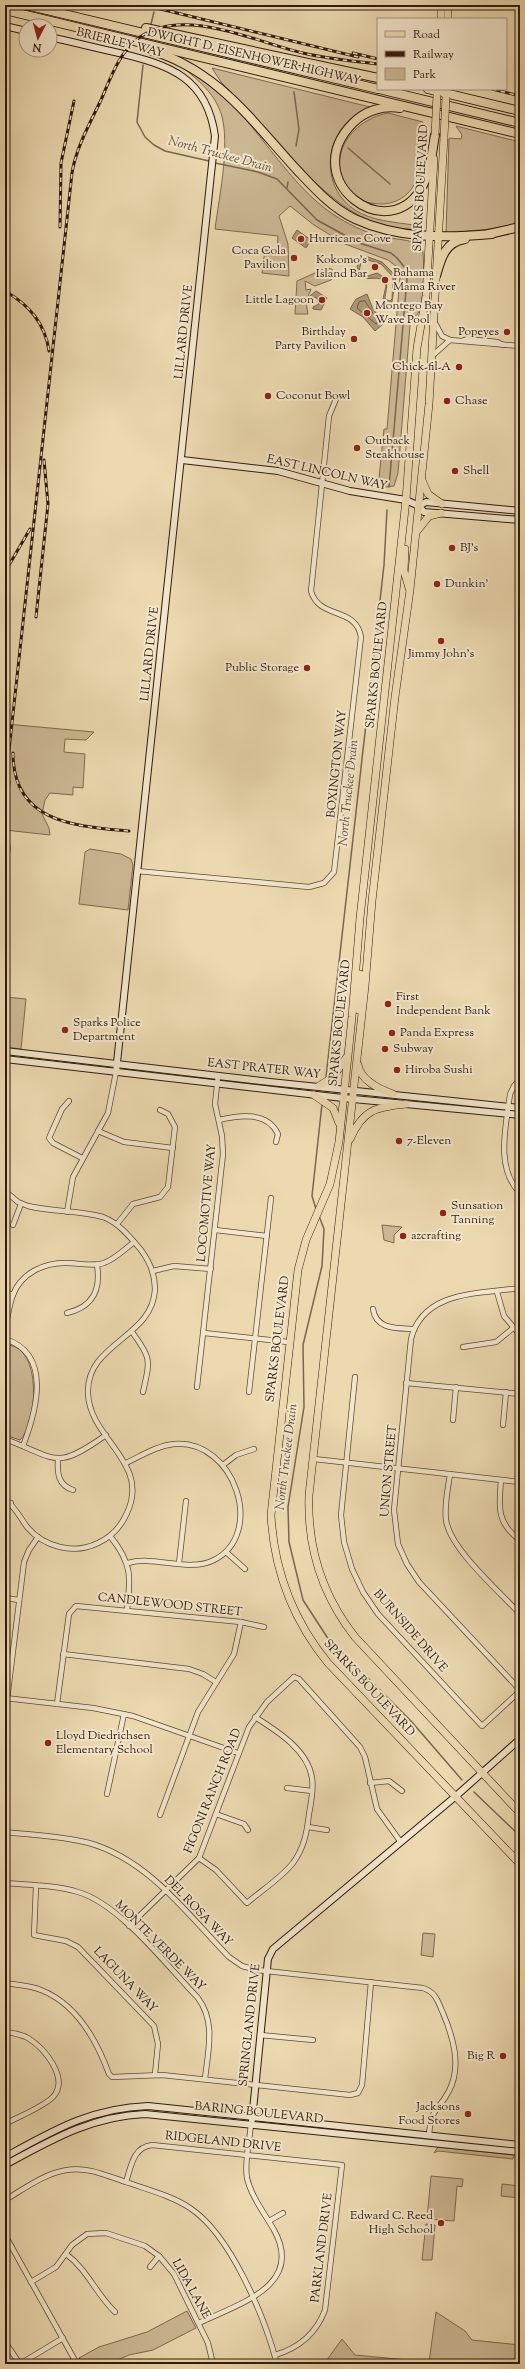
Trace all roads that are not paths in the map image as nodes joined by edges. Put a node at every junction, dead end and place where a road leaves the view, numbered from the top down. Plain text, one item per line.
1 (26, 5) edge
2 (441, 5) edge
3 (448, 5) edge
4 (5, 10) edge
5 (38, 18) edge
6 (441, 18) edge
7 (448, 18) edge
8 (58, 23) edge
9 (58, 23) edge
10 (5, 26) edge
11 (118, 26) junction
12 (18, 29) edge
13 (58, 39) edge
14 (377, 78) edge
15 (377, 89) edge
16 (383, 90) edge
17 (437, 92) edge
18 (199, 93) joint
19 (446, 93) edge
20 (520, 111) edge
21 (520, 123) edge
22 (520, 134) edge
23 (435, 135) junction
24 (520, 227) edge
25 (492, 234) junction
26 (430, 236) junction
27 (438, 236) junction
28 (436, 276) junction
29 (434, 320) junction
30 (450, 340) junction
31 (520, 346) edge
32 (432, 356) junction
33 (336, 399) dead end
34 (182, 460) junction
35 (422, 478) junction
36 (322, 484) junction
37 (406, 500) junction
38 (442, 504) junction
39 (419, 506) junction
40 (520, 510) edge
41 (442, 513) junction
42 (520, 520) edge
43 (416, 533) junction
44 (410, 590) junction
45 (384, 706) junction
46 (382, 814) junction
47 (137, 871) junction
48 (357, 963) junction
49 (362, 1014) junction
50 (349, 1048) junction
51 (5, 1051) edge
52 (357, 1058) junction
53 (5, 1059) edge
54 (117, 1064) junction
55 (116, 1072) junction
56 (218, 1076) junction
57 (520, 1079) edge
58 (217, 1083) junction
59 (320, 1086) junction
60 (344, 1089) junction
61 (354, 1090) junction
62 (393, 1094) junction
63 (314, 1095) junction
64 (343, 1098) junction
65 (353, 1099) junction
66 (69, 1102) dead end
67 (406, 1104) junction
68 (509, 1107) junction
69 (520, 1108) edge
70 (160, 1110) dead end
71 (508, 1114) junction
72 (520, 1115) edge
73 (219, 1120) junction
74 (340, 1126) junction
75 (98, 1131) junction
76 (276, 1142) dead end
77 (348, 1145) junction
78 (173, 1148) junction
79 (82, 1158) junction
80 (5, 1191) edge
81 (520, 1193) edge
82 (271, 1198) dead end
83 (21, 1204) junction
84 (67, 1212) junction
85 (116, 1224) junction
86 (13, 1225) dead end
87 (215, 1230) junction
88 (267, 1236) junction
89 (134, 1242) junction
90 (97, 1265) junction
91 (211, 1269) junction
92 (153, 1271) junction
93 (520, 1288) edge
94 (5, 1292) edge
95 (497, 1292) junction
96 (13, 1295) junction
97 (373, 1309) dead end
98 (67, 1313) dead end
99 (5, 1328) edge
100 (414, 1329) junction
101 (512, 1329) junction
102 (132, 1332) junction
103 (204, 1333) junction
104 (520, 1335) edge
105 (256, 1338) junction
106 (5, 1339) edge
107 (288, 1342) junction
108 (464, 1347) dead end
109 (355, 1377) dead end
110 (406, 1382) junction
111 (198, 1387) dead end
112 (456, 1387) junction
113 (143, 1392) dead end
114 (249, 1392) dead end
115 (506, 1392) junction
116 (520, 1394) edge
117 (453, 1420) dead end
118 (503, 1425) dead end
119 (106, 1435) junction
120 (5, 1440) edge
121 (22, 1446) junction
122 (254, 1449) dead end
123 (58, 1459) junction
124 (314, 1459) junction
125 (345, 1462) junction
126 (126, 1464) junction
127 (223, 1465) junction
128 (398, 1468) junction
129 (450, 1474) junction
130 (501, 1480) junction
131 (520, 1482) edge
132 (73, 1490) dead end
133 (5, 1499) edge
134 (186, 1502) dead end
135 (11, 1504) junction
136 (5, 1509) edge
137 (110, 1536) junction
138 (38, 1537) junction
139 (520, 1540) edge
140 (226, 1552) junction
141 (128, 1563) junction
142 (179, 1563) junction
143 (245, 1569) dead end
144 (5, 1598) edge
145 (19, 1600) junction
146 (127, 1610) junction
147 (520, 1614) edge
148 (241, 1622) junction
149 (264, 1627) dead end
150 (63, 1654) junction
151 (216, 1682) junction
152 (520, 1691) edge
153 (6, 1698) edge
154 (57, 1704) junction
155 (124, 1714) junction
156 (5, 1716) edge
157 (255, 1717) junction
158 (190, 1735) junction
159 (520, 1739) edge
160 (238, 1753) junction
161 (482, 1773) junction
162 (370, 1783) junction
163 (286, 1788) dead end
164 (312, 1791) junction
165 (402, 1791) dead end
166 (107, 1794) dead end
167 (456, 1796) junction
168 (216, 1814) junction
169 (520, 1814) edge
170 (160, 1815) dead end
171 (308, 1828) junction
172 (248, 1830) dead end
173 (327, 1830) dead end
174 (5, 1832) edge
175 (400, 1841) junction
176 (199, 1858) junction
177 (520, 1864) edge
178 (5, 1883) edge
179 (36, 1886) junction
180 (166, 1892) junction
181 (129, 1926) junction
182 (267, 1971) junction
183 (371, 1982) junction
184 (5, 1984) edge
185 (5, 2032) edge
186 (260, 2035) junction
187 (313, 2040) dead end
188 (155, 2074) junction
189 (205, 2079) junction
190 (255, 2084) junction
191 (252, 2116) junction
192 (251, 2123) junction
193 (5, 2124) edge
194 (429, 2135) junction
195 (428, 2142) junction
196 (520, 2145) edge
197 (520, 2152) edge
198 (248, 2155) junction
199 (5, 2157) edge
200 (5, 2165) edge
201 (342, 2165) joint
202 (126, 2182) junction
203 (5, 2200) edge
204 (283, 2213) dead end
205 (269, 2221) junction
206 (5, 2235) edge
207 (66, 2254) junction
208 (159, 2256) junction
209 (150, 2267) dead end
210 (31, 2282) junction
211 (252, 2297) junction
212 (115, 2312) dead end
213 (199, 2323) junction
214 (63, 2338) junction
215 (5, 2342) edge
216 (275, 2355) junction
217 (20, 2364) edge
218 (78, 2364) edge
219 (213, 2364) edge
220 (277, 2364) edge

1 - 11 highway, DWIGHT D. EISENHOWER HIGHWAY
2 - 6 main road
3 - 7 main road
4 - 5 highway, DWIGHT D. EISENHOWER HIGHWAY
8 - 22 highway, DWIGHT D. EISENHOWER HIGHWAY
9 - 26 highway
10 - 12 street
11 - 14 highway
11 - 15 highway, DWIGHT D. EISENHOWER HIGHWAY
13 - 18 street, BRIERLEY WAY
16 - 21 highway, DWIGHT D. EISENHOWER HIGHWAY
17 - 19 highway
17 - 23 main road, SPARKS BOULEVARD, bridge
18 - 34 street, LILLARD DRIVE
19 - 20 highway
19 - 27 main road, SPARKS BOULEVARD, bridge
22 - 23 highway
23 - 26 main road, SPARKS BOULEVARD
24 - 25 highway
25 - 27 highway
25 - 28 highway
26 - 27 highway
26 - 37 main road, SPARKS BOULEVARD
27 - 28 main road, SPARKS BOULEVARD
28 - 29 main road, SPARKS BOULEVARD
29 - 30 street
29 - 32 main road, SPARKS BOULEVARD
30 - 31 street
30 - 32 street
32 - 35 main road, SPARKS BOULEVARD
33 - 36 street, BOXINGTON WAY
34 - 36 street, EAST LINCOLN WAY
34 - 47 street, LILLARD DRIVE
35 - 38 main road
35 - 39 main road, SPARKS BOULEVARD
36 - 37 street, EAST LINCOLN WAY
36 - 47 street, BOXINGTON WAY
37 - 39 street, EAST LINCOLN WAY
37 - 44 main road
37 - 45 main road, SPARKS BOULEVARD
38 - 39 street
38 - 40 street
39 - 41 street, EAST LINCOLN WAY
39 - 43 main road, SPARKS BOULEVARD
41 - 42 street, EAST LINCOLN WAY
41 - 43 main road
43 - 44 main road, SPARKS BOULEVARD
44 - 46 main road, SPARKS BOULEVARD
45 - 46 main road
45 - 48 main road, SPARKS BOULEVARD
46 - 49 main road, SPARKS BOULEVARD
47 - 54 street, LILLARD DRIVE
48 - 49 main road
48 - 50 main road, SPARKS BOULEVARD
49 - 52 main road, SPARKS BOULEVARD
50 - 59 main road
50 - 60 main road, SPARKS BOULEVARD
51 - 54 street, EAST PRATER WAY
52 - 61 main road, SPARKS BOULEVARD
52 - 62 main road
53 - 55 street, EAST PRATER WAY
54 - 55 street, LILLARD DRIVE
54 - 56 street, EAST PRATER WAY
55 - 58 street, EAST PRATER WAY
55 - 75 street, LILLARD DRIVE
56 - 58 street, LOCOMOTIVE WAY
56 - 59 street, EAST PRATER WAY
57 - 68 street
58 - 63 street, EAST PRATER WAY
58 - 73 street, LOCOMOTIVE WAY
59 - 60 street, EAST PRATER WAY
60 - 61 street, EAST PRATER WAY
60 - 64 main road, SPARKS BOULEVARD
61 - 62 street, EAST PRATER WAY
61 - 65 main road, SPARKS BOULEVARD
62 - 68 street, EAST PRATER WAY
63 - 64 street, EAST PRATER WAY
63 - 74 main road
64 - 65 street, EAST PRATER WAY
64 - 74 main road, SPARKS BOULEVARD
65 - 67 street, EAST PRATER WAY
65 - 77 main road, SPARKS BOULEVARD
66 - 79 street
67 - 71 street, EAST PRATER WAY
67 - 77 main road
68 - 69 street, EAST PRATER WAY
68 - 71 street
70 - 78 street
71 - 72 street, EAST PRATER WAY
71 - 81 street
73 - 76 street
73 - 87 street, LOCOMOTIVE WAY
74 - 107 main road, SPARKS BOULEVARD
75 - 78 street
75 - 79 street, LILLARD DRIVE
77 - 124 main road, SPARKS BOULEVARD
78 - 85 street
79 - 84 street, LILLARD DRIVE
80 - 83 street
82 - 88 street
83 - 84 street
83 - 86 street
84 - 85 street
85 - 89 street
87 - 88 street
87 - 91 street, LOCOMOTIVE WAY
88 - 105 street
89 - 90 street
89 - 92 street
90 - 96 street
90 - 98 street
91 - 92 street
91 - 103 street, LOCOMOTIVE WAY
92 - 102 street
93 - 95 street, UNION STREET
94 - 96 street
95 - 100 street, UNION STREET
95 - 101 street
96 - 99 street
97 - 100 street
100 - 110 street, UNION STREET
101 - 104 street
101 - 108 street
102 - 113 street
102 - 119 street
103 - 105 street
103 - 111 street, LOCOMOTIVE WAY
105 - 107 street
105 - 114 street
106 - 121 street
107 - 167 main road, SPARKS BOULEVARD
109 - 125 street
110 - 112 street
110 - 128 street, UNION STREET
112 - 115 street
112 - 117 street
115 - 116 street
115 - 118 street
119 - 123 street
119 - 126 street
120 - 121 street
121 - 123 street
122 - 127 street
123 - 132 street
124 - 125 street
124 - 161 main road, SPARKS BOULEVARD
125 - 128 street
125 - 152 street, BURNSIDE DRIVE
126 - 127 street
126 - 137 street
127 - 140 street
128 - 129 street
128 - 152 street, UNION STREET
129 - 130 street
129 - 147 street
130 - 131 street
130 - 139 street
133 - 135 street
134 - 142 street
135 - 136 street
135 - 138 street
137 - 138 street
137 - 141 street
138 - 145 street
140 - 142 street
140 - 143 street
141 - 142 street
141 - 146 street
144 - 145 street
145 - 153 street
146 - 148 street, CANDLEWOOD STREET
146 - 150 street, CANDLEWOOD STREET
148 - 149 street, CANDLEWOOD STREET
148 - 151 street
150 - 151 street
150 - 154 street
151 - 158 street
153 - 154 street
153 - 156 street
154 - 155 street
155 - 158 street
155 - 166 street
157 - 160 street, FIGONI RANCH ROAD
157 - 162 street, FIGONI RANCH ROAD
157 - 164 street
158 - 160 street
158 - 170 street
159 - 161 street, SPRINGLAND DRIVE
160 - 168 street, FIGONI RANCH ROAD
161 - 167 street, SPRINGLAND DRIVE
161 - 169 main road, SPARKS BOULEVARD
162 - 165 street
162 - 175 street
163 - 164 street
164 - 171 street
167 - 175 street, SPRINGLAND DRIVE
167 - 177 main road, SPARKS BOULEVARD
168 - 172 street
168 - 176 street, FIGONI RANCH ROAD
171 - 173 street
171 - 176 street
174 - 180 street, DEL ROSA WAY
175 - 182 street, SPRINGLAND DRIVE
176 - 180 street, FIGONI RANCH ROAD
178 - 179 street, MONTE VERDE WAY
179 - 181 street, MONTE VERDE WAY
179 - 188 street, LAGUNA WAY
180 - 181 street, FIGONI RANCH ROAD
180 - 182 street, DEL ROSA WAY
181 - 189 street, MONTE VERDE WAY
182 - 183 street, DEL ROSA WAY
182 - 186 street, SPRINGLAND DRIVE
183 - 190 street
183 - 194 street, DEL ROSA WAY
184 - 188 street
185 - 193 street
186 - 187 street
186 - 190 street, SPRINGLAND DRIVE
188 - 189 street
189 - 190 street
190 - 191 street, SPRINGLAND DRIVE
191 - 192 street, SPRINGLAND DRIVE
191 - 194 street, BARING BOULEVARD
191 - 199 street, BARING BOULEVARD
192 - 195 street, BARING BOULEVARD
192 - 198 street, SPRINGLAND DRIVE
192 - 200 street, BARING BOULEVARD
194 - 195 street
194 - 196 street, BARING BOULEVARD
195 - 197 street, BARING BOULEVARD
198 - 201 street, RIDGELAND DRIVE
198 - 202 street, RIDGELAND DRIVE
198 - 205 street, SPRINGLAND DRIVE
201 - 216 street, PARKLAND DRIVE
202 - 203 street
202 - 211 street
204 - 205 street
205 - 211 street, SPRINGLAND DRIVE
206 - 210 street
207 - 208 street, LIDA LANE
207 - 210 street, LIDA LANE
207 - 212 street
208 - 209 street
208 - 213 street, LIDA LANE
210 - 214 street
211 - 213 street, SPRINGLAND DRIVE
211 - 216 street
213 - 219 street, LIDA LANE
214 - 217 street
214 - 218 street
215 - 217 street
216 - 220 street

